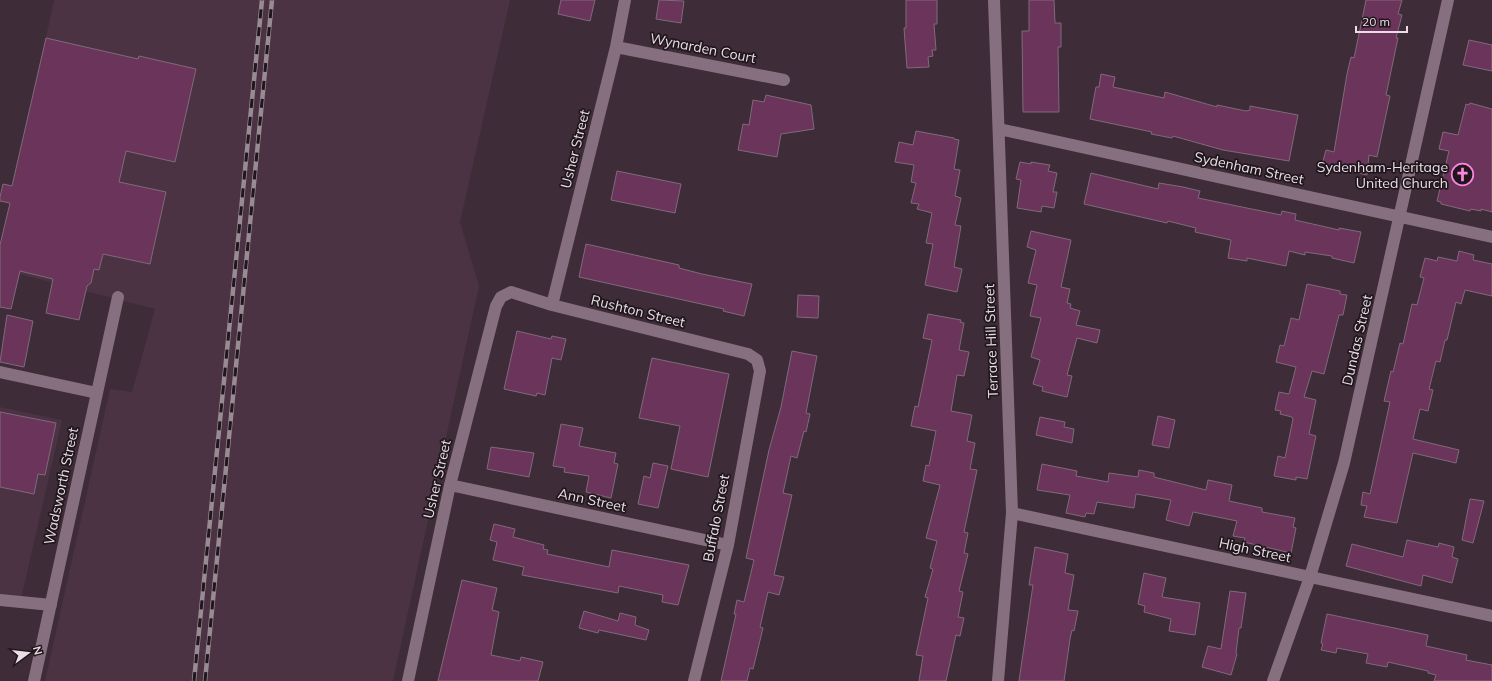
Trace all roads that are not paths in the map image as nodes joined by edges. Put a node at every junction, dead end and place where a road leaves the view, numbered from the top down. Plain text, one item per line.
1 (625, 0) edge
2 (994, 0) edge
3 (1448, 0) edge
4 (616, 47) junction
5 (784, 80) dead end
6 (999, 129) junction
7 (1400, 217) junction
8 (1492, 237) edge
9 (511, 292) joint
10 (118, 297) dead end
11 (552, 305) junction
12 (757, 360) joint
13 (0, 372) edge
14 (97, 393) junction
15 (450, 484) junction
16 (1012, 513) junction
17 (728, 545) junction
18 (1310, 577) junction
19 (0, 600) edge
20 (51, 605) junction
21 (1492, 616) edge
22 (34, 681) edge
23 (408, 681) edge
24 (694, 681) edge
25 (998, 681) edge
26 (1273, 681) edge

1 - 4 street, Usher Street
2 - 6 street, Terrace Hill Street
3 - 7 street, Dundas Street
4 - 5 street, Wynarden Court
4 - 11 street, Usher Street
6 - 7 street, Sydenham Street
6 - 16 street, Terrace Hill Street
7 - 8 street, Sydenham Street
7 - 18 street, Dundas Street
9 - 11 street, Rushton Street
9 - 15 street, Usher Street
10 - 14 street, Wadsworth Street
11 - 12 street, Rushton Street
12 - 17 street, Buffalo Street
13 - 14 street
14 - 20 street, Wadsworth Street
15 - 17 street, Ann Street
15 - 23 street, Usher Street
16 - 18 street, High Street
16 - 25 street, Terrace Hill Street
17 - 24 street, Buffalo Street
18 - 21 street, High Street
18 - 26 street, Dundas Street
19 - 20 street
20 - 22 street, Wadsworth Street

